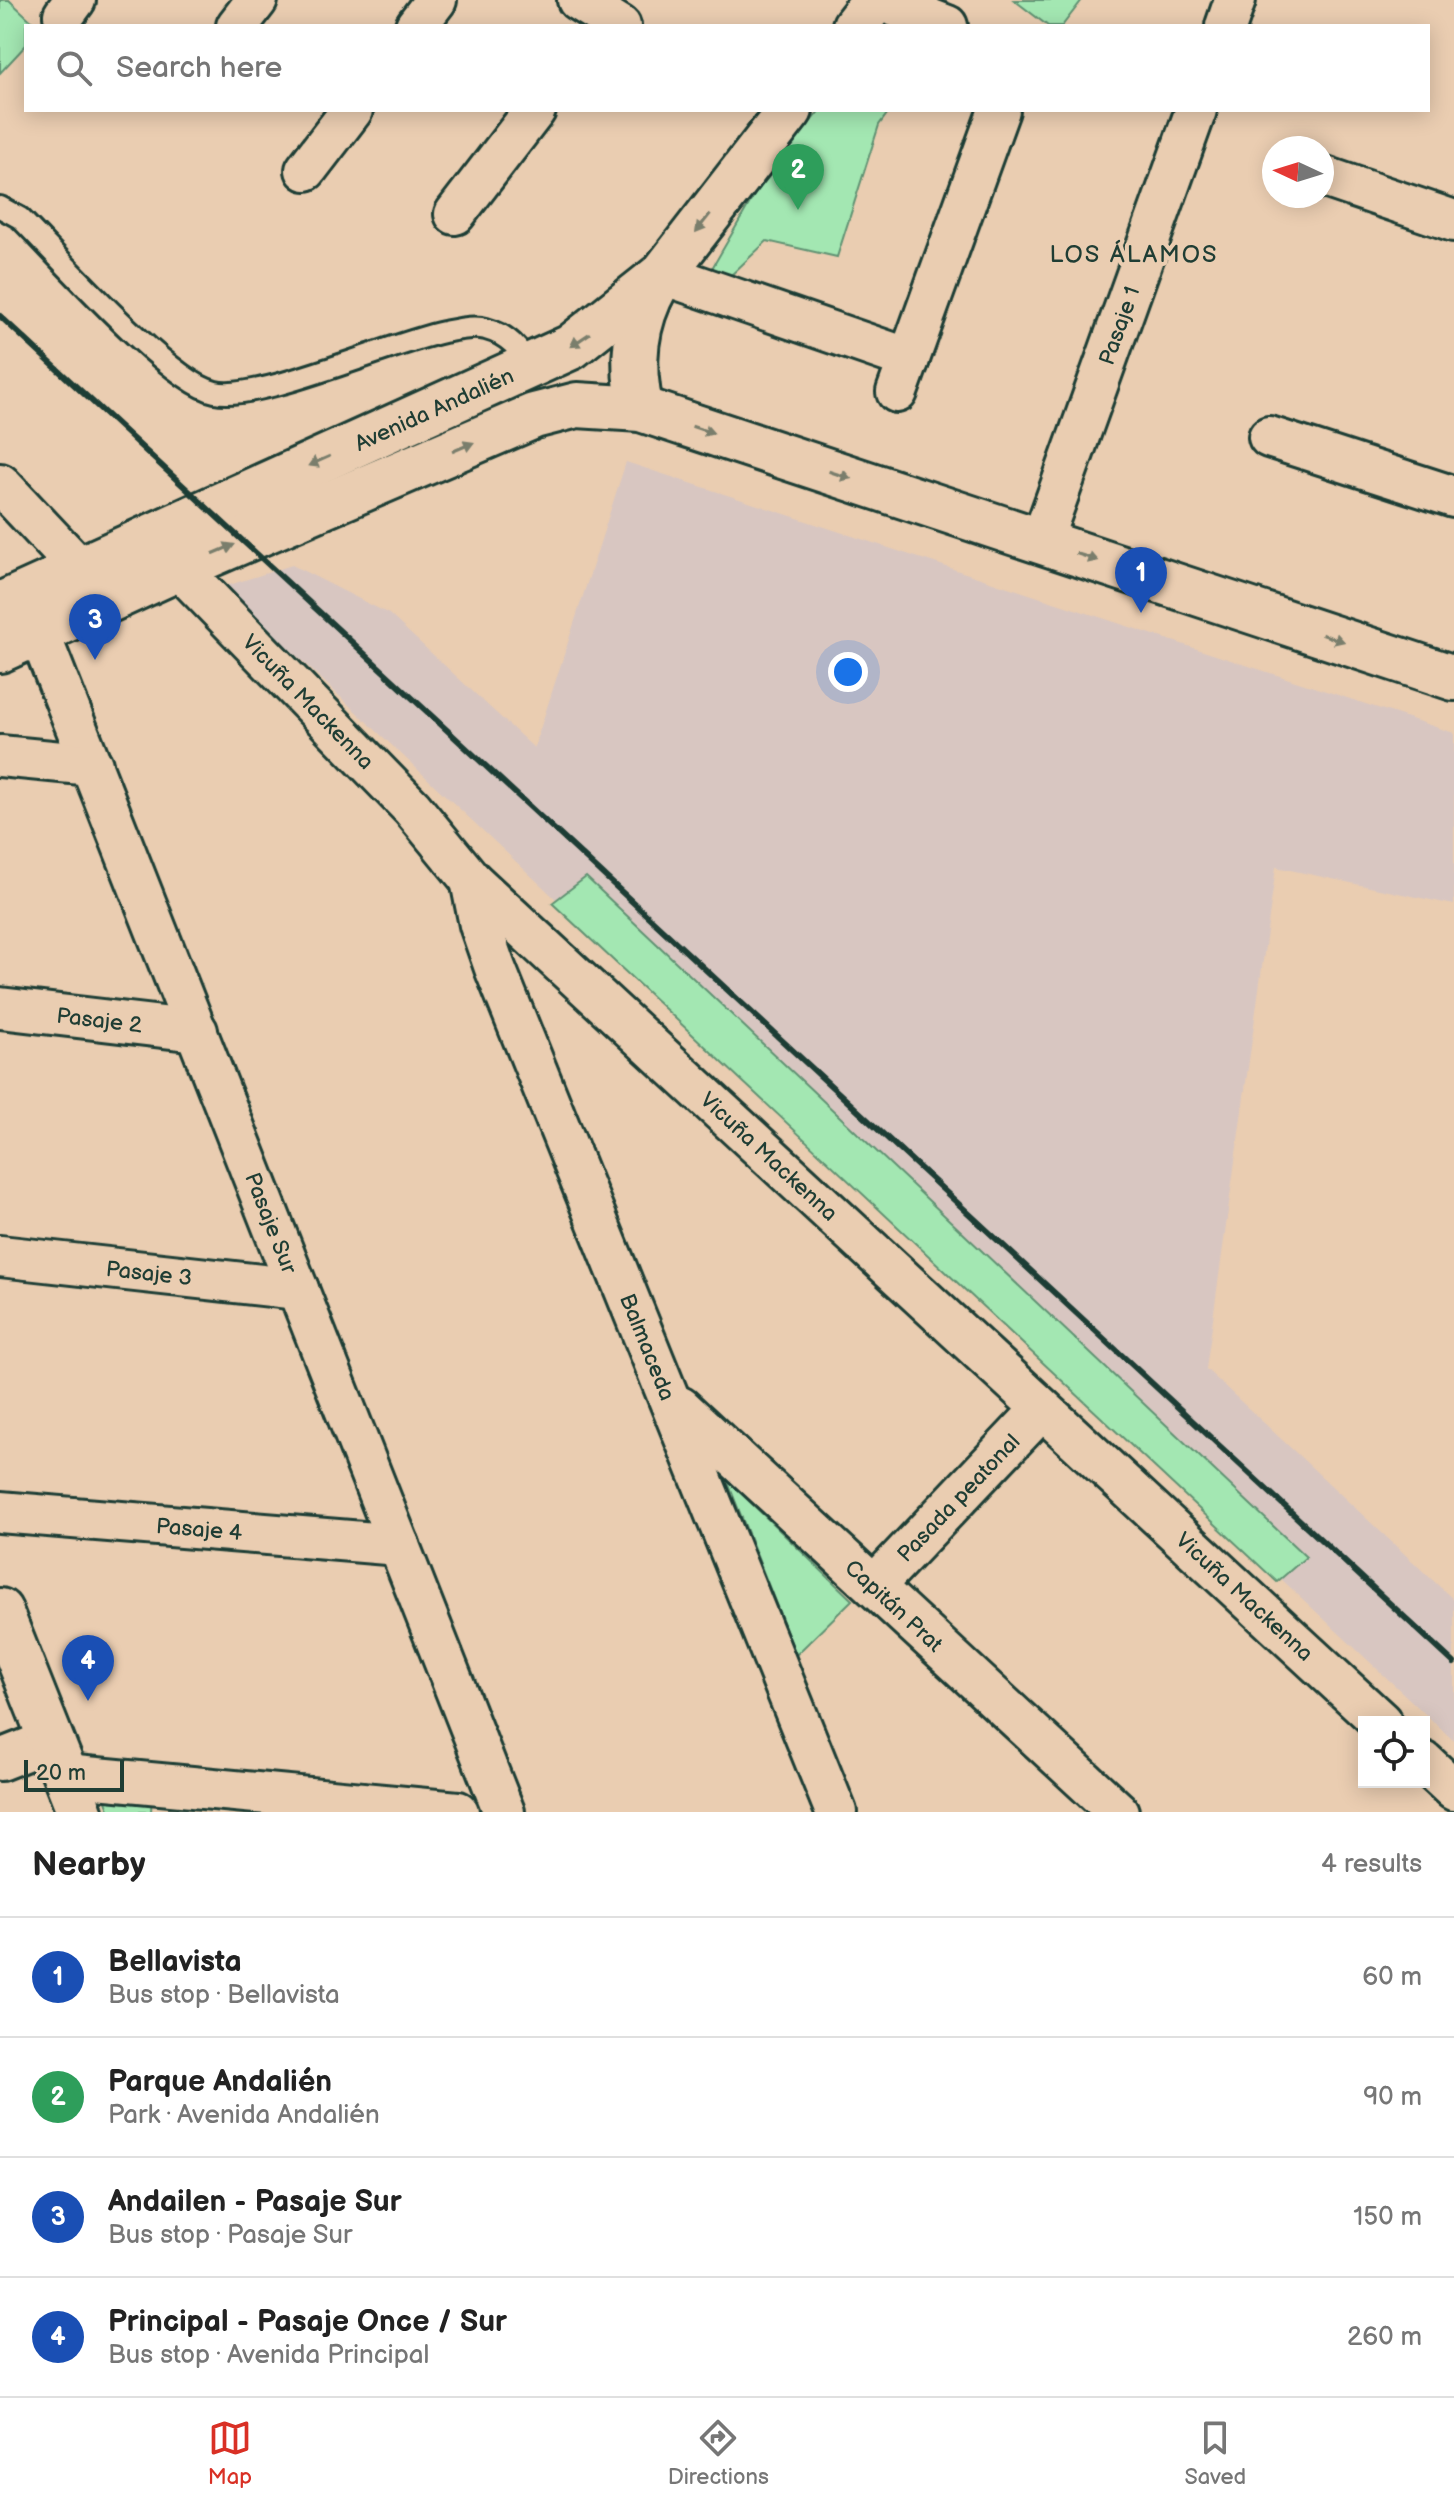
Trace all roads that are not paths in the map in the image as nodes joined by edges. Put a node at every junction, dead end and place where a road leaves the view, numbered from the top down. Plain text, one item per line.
1 (257, 0) edge
2 (436, 0) edge
3 (878, 0) edge
4 (1235, 0) edge
5 (239, 24) edge
6 (418, 24) edge
7 (857, 24) edge
8 (942, 24) edge
9 (1227, 24) edge
10 (350, 112) edge
11 (533, 112) edge
12 (998, 112) edge
13 (1195, 112) edge
14 (776, 114) edge
15 (306, 170) dead end
16 (1334, 180) edge
17 (0, 207) edge
18 (455, 214) dead end
19 (1454, 221) edge
20 (663, 274) junction
21 (529, 368) junction
22 (641, 409) junction
23 (1269, 437) dead end
24 (0, 484) edge
25 (1454, 497) edge
26 (1041, 542) junction
27 (179, 568) junction
28 (80, 569) junction
29 (0, 605) edge
30 (39, 633) junction
31 (0, 650) edge
32 (1454, 678) edge
33 (0, 756) edge
34 (92, 765) junction
35 (471, 880) junction
36 (0, 1008) edge
37 (197, 1031) junction
38 (0, 1256) edge
39 (298, 1289) junction
40 (671, 1398) junction
41 (1042, 1409) junction
42 (0, 1512) edge
43 (399, 1545) junction
44 (874, 1586) junction
45 (0, 1611) edge
46 (1375, 1716) edge
47 (0, 1760) edge
48 (1430, 1768) edge
49 (65, 1776) edge
50 (1454, 1790) edge
51 (458, 1812) edge
52 (504, 1812) edge
53 (836, 1812) edge
54 (1118, 1812) edge

1 - 5 street
2 - 6 street
3 - 7 main road
3 - 8 street
4 - 9 street
10 - 15 street
11 - 18 street
12 - 20 street
13 - 26 street, Pasaje 1
14 -> 20 main road, Avenida Andalién
16 - 19 street
17 - 21 lane
20 -> 21 main road, Avenida Andalién
20 - 22 main road
21 -> 28 main road, Avenida Andalién
22 -> 26 main road, Avenida Andalién
27 -> 22 main road, Avenida Andalién
23 - 25 street
24 - 28 street
26 -> 32 main road, Avenida Andalién
27 - 30 main road, Avenida Andalién
27 - 35 street, Vicuña Mackenna
28 - 29 main road, Avenida Andalién
30 - 31 main road, Avenida Andalién
30 - 34 street, Pasaje Sur
33 - 34 street
34 - 37 street, Pasaje Sur
35 - 40 street, Balmaceda
35 - 41 street, Vicuña Mackenna
36 - 37 street, Pasaje 2
37 - 39 street, Pasaje Sur
38 - 39 street, Pasaje 3
39 - 43 street, Pasaje Sur
40 - 44 street, Capitán Prat
40 - 53 street, Balmaceda
41 - 44 street, Pasada peatonal
41 - 46 street, Vicuña Mackenna
42 - 43 street, Pasaje 4
43 - 52 street, Pasaje Sur
44 - 54 street, Capitán Prat
45 - 49 main road
47 - 49 street
48 - 50 street
49 - 51 street

